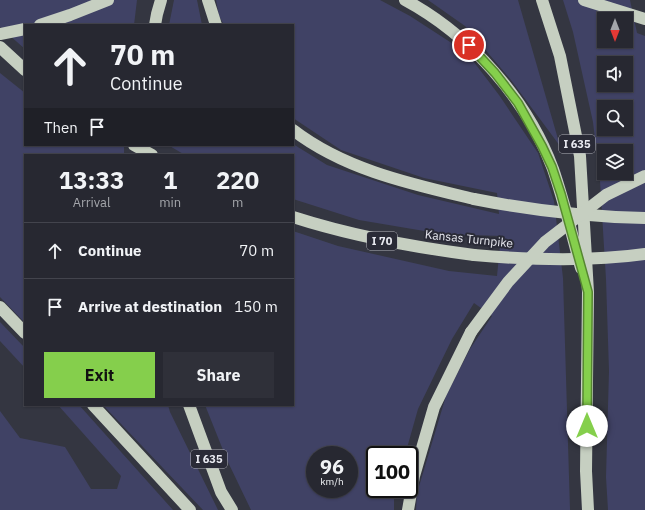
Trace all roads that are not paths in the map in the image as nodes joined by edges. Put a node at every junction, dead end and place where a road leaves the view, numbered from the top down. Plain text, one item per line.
1 (108, 0) edge
2 (161, 0) edge
3 (208, 0) edge
4 (405, 0) edge
5 (542, 0) edge
6 (584, 0) edge
7 (645, 19) edge
8 (43, 24) edge
9 (155, 24) edge
10 (216, 24) edge
11 (24, 29) edge
12 (0, 34) edge
13 (0, 47) edge
14 (24, 69) edge
15 (294, 131) edge
16 (136, 146) edge
17 (150, 154) edge
18 (645, 176) edge
19 (294, 217) edge
20 (645, 218) edge
21 (645, 254) edge
22 (588, 292) junction
23 (0, 307) edge
24 (24, 332) edge
25 (94, 406) edge
26 (189, 406) edge
27 (190, 510) edge
28 (232, 510) edge
29 (408, 510) edge
30 (588, 510) edge

1 - 8 highway
2 - 9 highway
3 - 10 highway
4 - 22 highway
5 - 22 highway, I 635
6 - 7 highway
11 - 12 highway
13 - 14 highway
15 - 20 highway, bridge
16 - 17 highway, bridge
18 - 29 highway, bridge
19 - 21 highway, Kansas Turnpike / I 70, bridge
22 - 30 highway, I 635
23 - 24 highway
25 - 27 highway
26 - 28 highway, I 635

